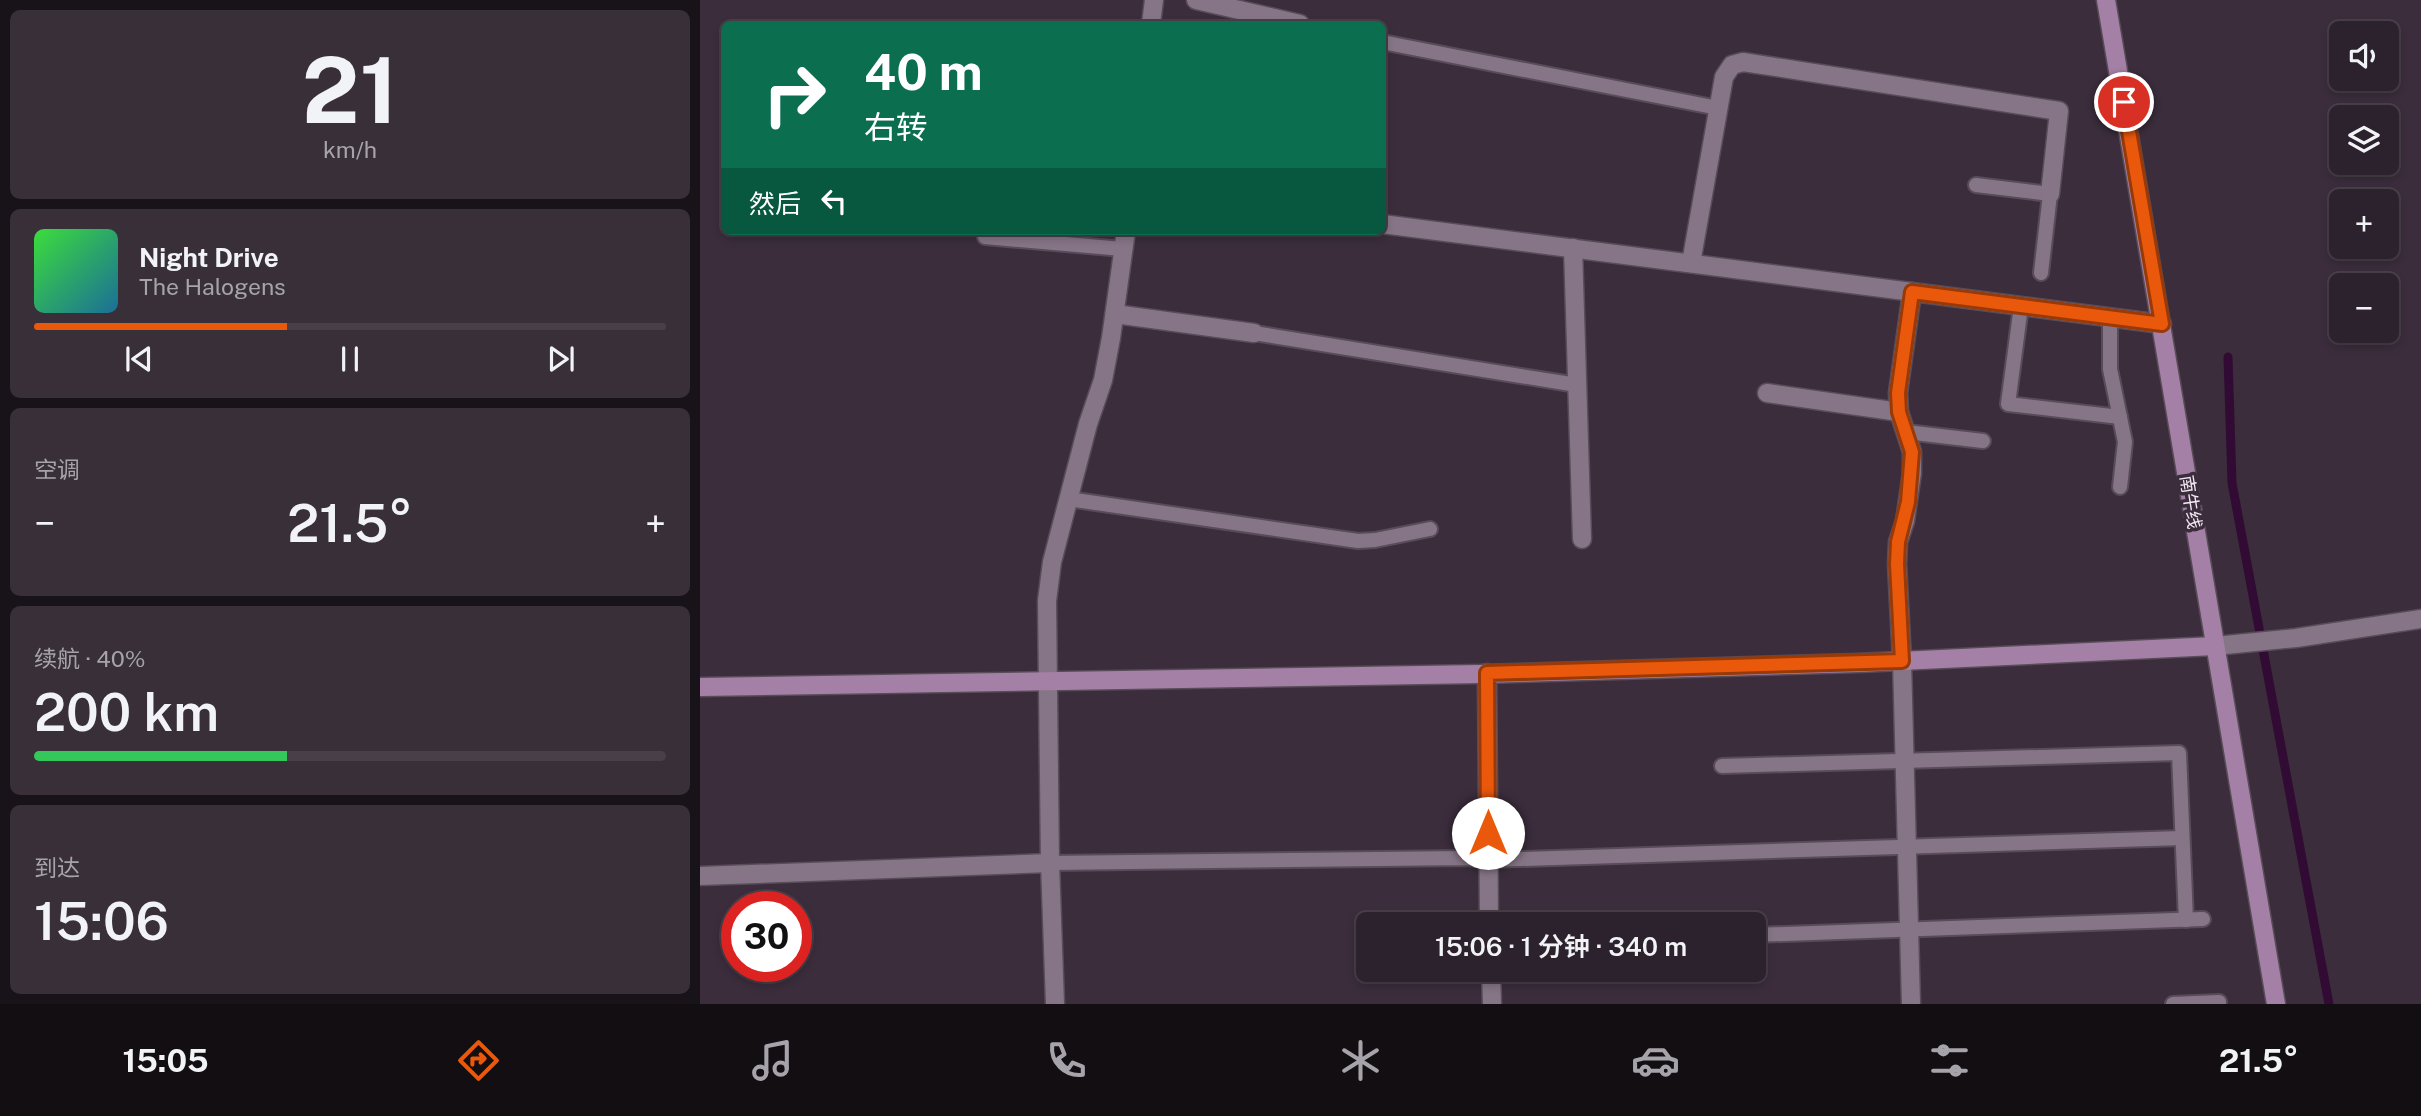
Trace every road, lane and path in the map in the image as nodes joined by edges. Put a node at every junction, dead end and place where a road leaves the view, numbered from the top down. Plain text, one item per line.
1 (1154, 0) edge
2 (1196, 0) edge
3 (2106, 0) edge
4 (1151, 21) edge
5 (1287, 21) edge
6 (1386, 43) edge
7 (1718, 108) junction
8 (1976, 185) dead end
9 (2050, 194) junction
10 (1386, 225) edge
11 (985, 237) dead end
12 (1125, 240) edge
13 (1573, 248) junction
14 (1691, 263) junction
15 (2041, 273) dead end
16 (1912, 292) junction
17 (2021, 306) junction
18 (1115, 314) junction
19 (2110, 317) junction
20 (2162, 324) junction
21 (1254, 333) joint
22 (1577, 385) junction
23 (1767, 393) dead end
24 (1899, 412) junction
25 (2120, 417) junction
26 (1906, 432) junction
27 (1983, 441) dead end
28 (2120, 487) dead end
29 (1068, 499) junction
30 (1430, 529) dead end
31 (1582, 539) dead end
32 (2421, 619) edge
33 (2215, 646) junction
34 (1902, 661) junction
35 (1487, 673) junction
36 (1048, 681) junction
37 (700, 687) edge
38 (1905, 761) junction
39 (1722, 766) dead end
40 (2182, 838) junction
41 (1907, 846) junction
42 (1489, 860) junction
43 (1049, 863) junction
44 (700, 876) edge
45 (1489, 912) edge
46 (2203, 919) dead end
47 (2186, 920) junction
48 (1909, 929) junction
49 (1766, 935) edge
50 (1491, 982) edge
51 (2218, 1002) dead end
52 (1055, 1004) edge
53 (1492, 1004) edge
54 (1911, 1004) edge
55 (2173, 1004) edge
56 (2276, 1004) edge

1 - 4 street
2 - 5 street
3 - 20 street, 南牛线
6 - 7 lane
7 - 9 street
7 - 14 street
8 - 9 lane
9 - 15 lane
10 - 13 street
11 - 12 lane
12 - 18 street
13 - 14 street
13 - 22 street
14 - 16 street
16 - 17 street
16 - 24 street
17 - 19 street
17 - 25 lane
18 - 21 street
18 - 29 street
19 - 20 street
19 - 25 lane
20 - 33 street, 南牛线
21 - 22 lane
22 - 31 street
23 - 24 street
24 - 26 street
25 - 28 lane
26 - 27 lane
26 - 34 street
29 - 30 lane
29 - 36 street
32 - 33 street
33 - 34 street
33 - 56 street, 南牛线
34 - 35 street
34 - 38 street
35 - 36 street
35 - 42 street
36 - 37 street
36 - 43 street
38 - 39 lane
38 - 40 lane
38 - 41 street
40 - 41 lane
40 - 47 lane
41 - 42 lane
41 - 48 street
42 - 43 lane
42 - 45 street
43 - 44 street
43 - 52 street
46 - 47 lane
47 - 48 lane
48 - 49 lane
48 - 54 street
50 - 53 street
51 - 55 lane

